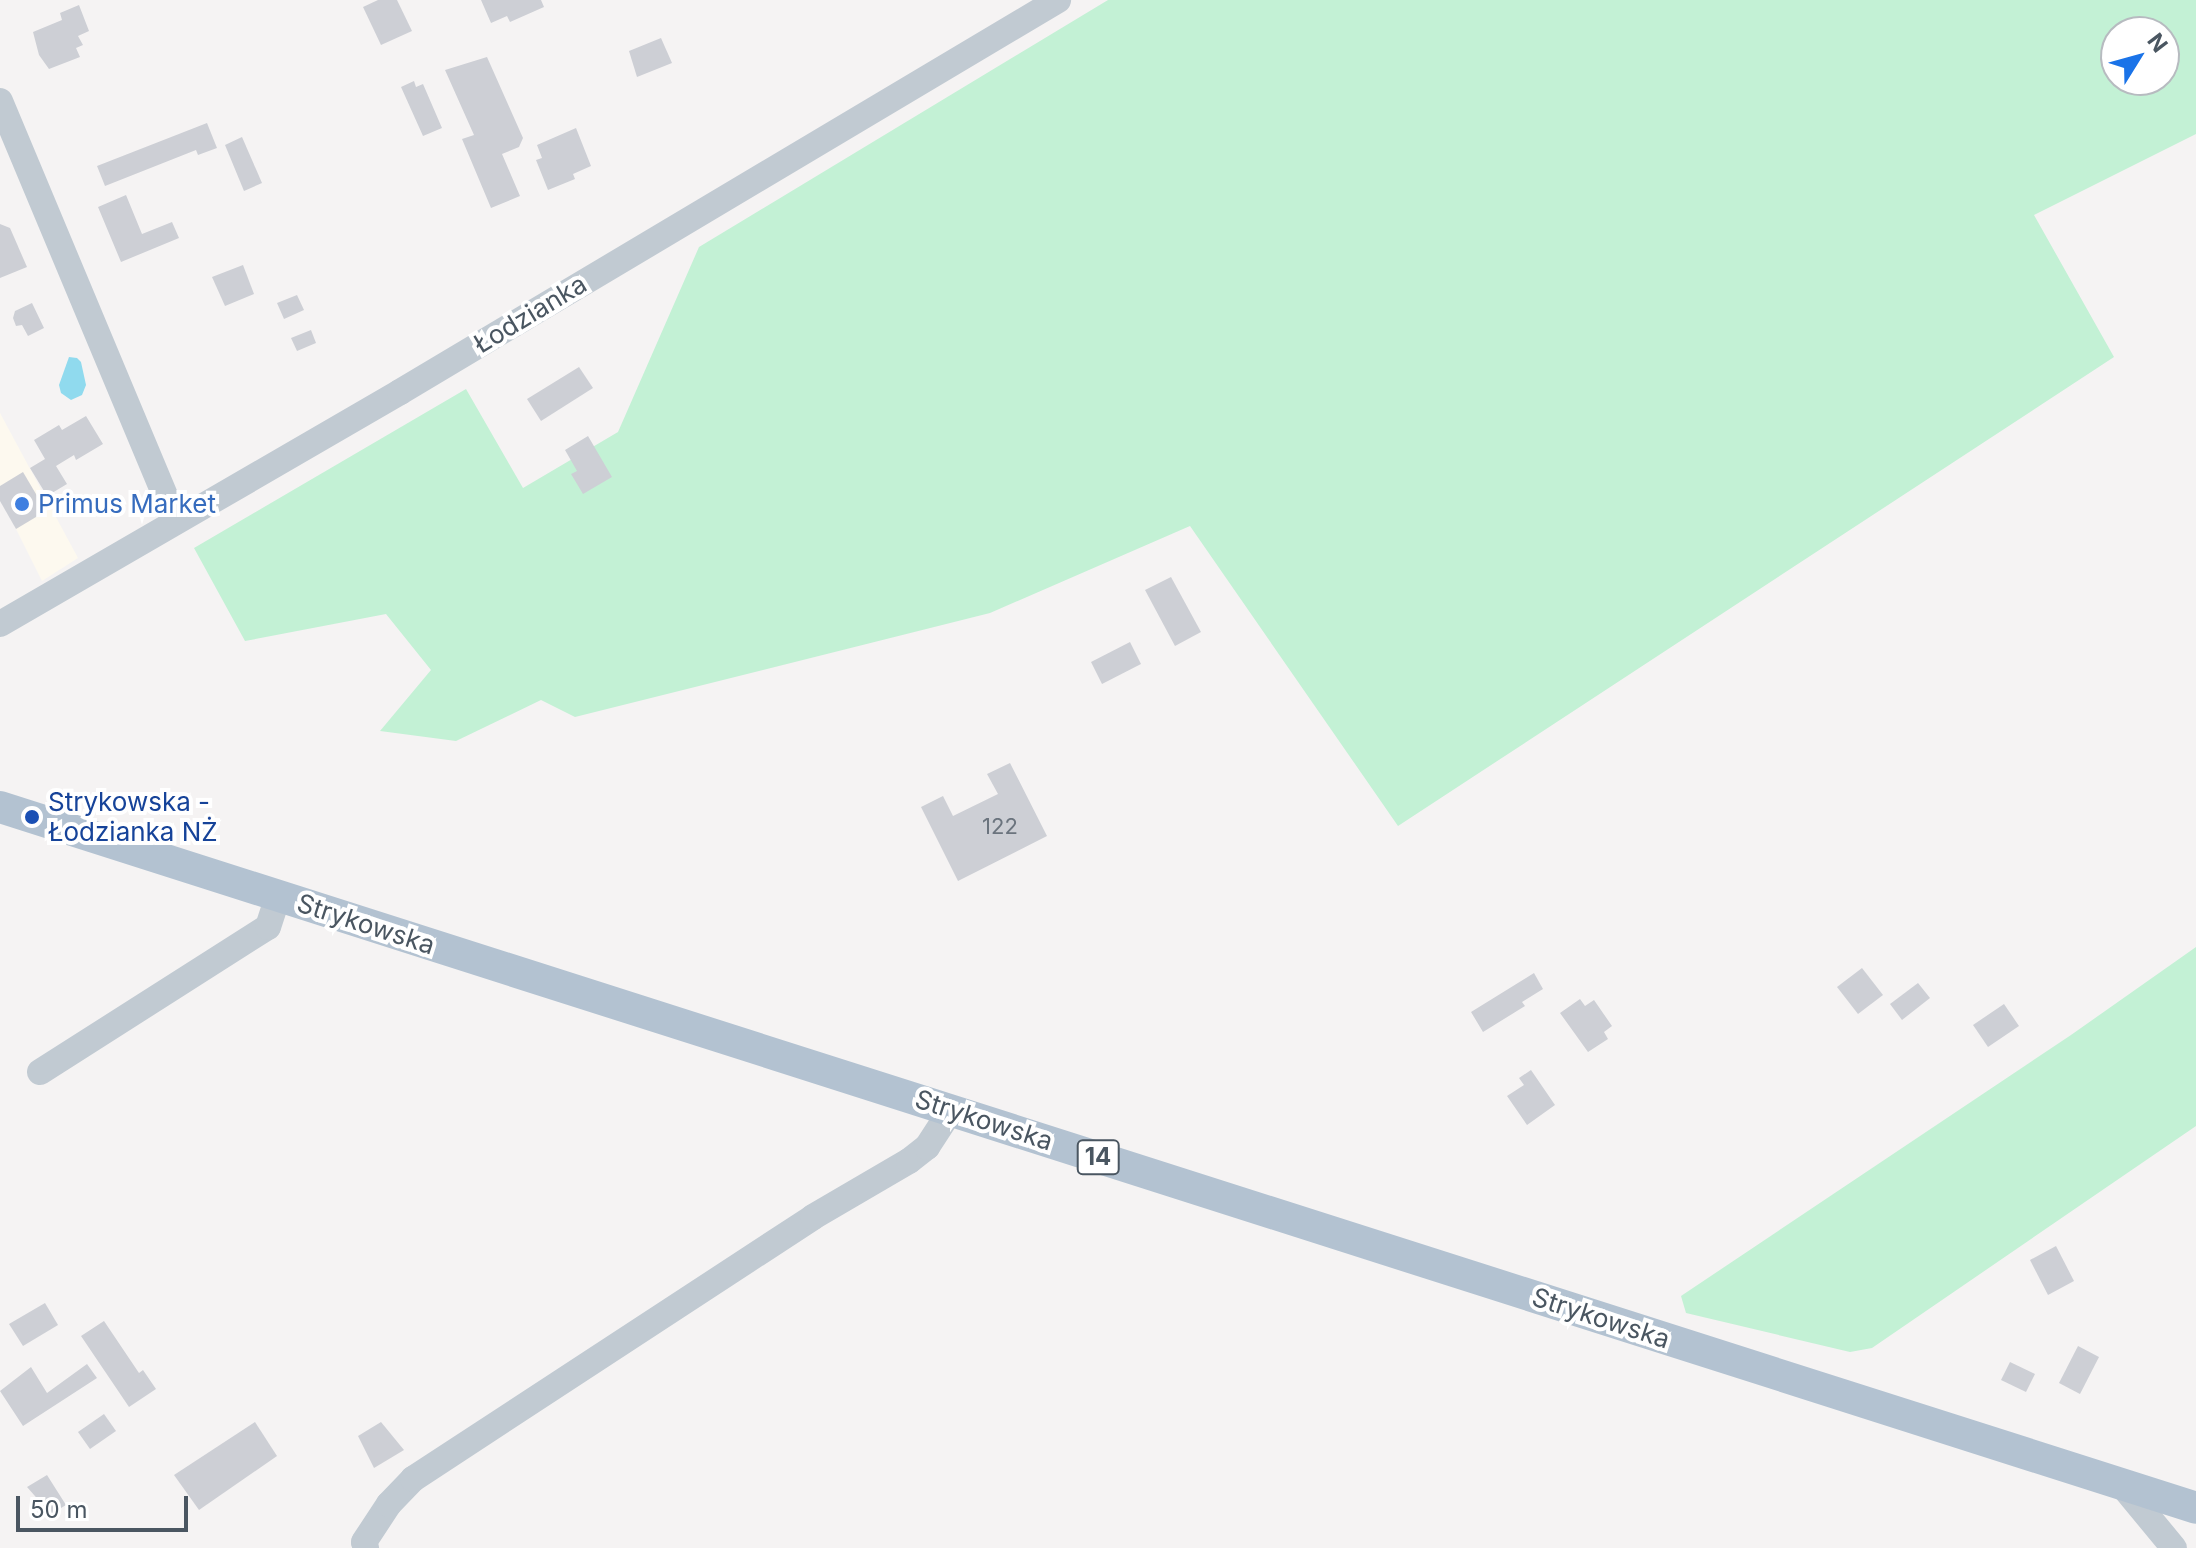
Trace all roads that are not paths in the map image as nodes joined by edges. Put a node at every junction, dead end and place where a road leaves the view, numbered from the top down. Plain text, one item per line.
1 (1058, 0) edge
2 (0, 101) edge
3 (176, 521) junction
4 (0, 624) edge
5 (0, 807) edge
6 (278, 896) junction
7 (40, 1072) dead end
8 (951, 1110) junction
9 (2121, 1484) junction
10 (2196, 1508) edge
11 (365, 1545) edge
12 (2174, 1548) edge

1 - 3 street, Łodzianka
2 - 3 street
3 - 4 street, Łodzianka
5 - 6 main road, Strykowska / 14
6 - 7 street
6 - 8 main road, Strykowska / 14
8 - 9 main road, Strykowska / 14
8 - 11 street
9 - 10 main road, Strykowska / 14
9 - 12 street

